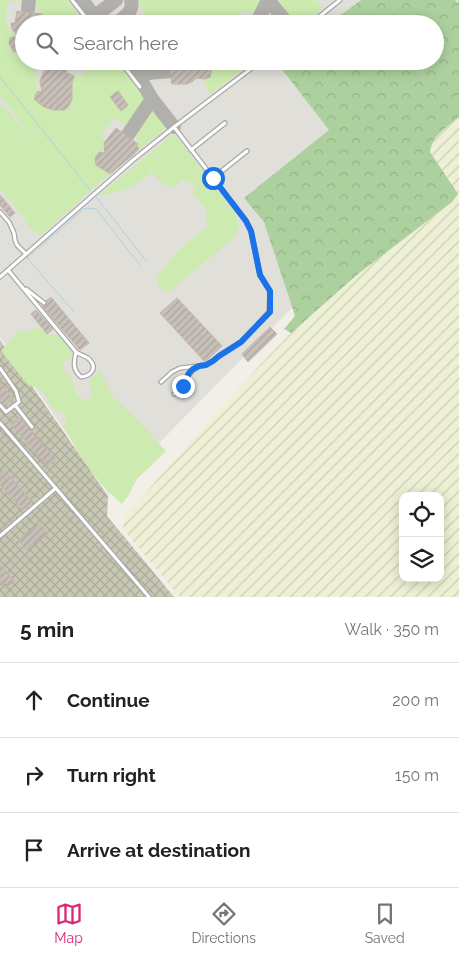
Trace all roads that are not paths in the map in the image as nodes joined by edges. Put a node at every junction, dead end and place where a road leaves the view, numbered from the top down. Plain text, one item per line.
1 (72, 0) edge
2 (340, 0) edge
3 (84, 15) edge
4 (321, 15) edge
5 (127, 70) edge
6 (249, 70) edge
7 (140, 87) dead end
8 (225, 123) dead end
9 (174, 127) junction
10 (192, 150) junction
11 (247, 151) dead end
12 (213, 178) junction
13 (0, 212) edge
14 (26, 254) junction
15 (8, 270) junction
16 (0, 277) edge
17 (20, 284) junction
18 (44, 303) dead end
19 (76, 352) junction
20 (199, 366) junction
21 (0, 368) edge
22 (161, 382) dead end
23 (174, 394) dead end
24 (15, 405) junction
25 (0, 406) edge
26 (0, 423) edge
27 (32, 427) dead end
28 (56, 488) junction
29 (0, 536) edge
30 (149, 597) edge

1 - 3 lane
2 - 4 lane
5 - 7 lane
6 - 9 lane
8 - 10 lane
9 - 10 lane
9 - 14 lane
10 - 12 lane
11 - 12 lane
12 - 20 lane
13 - 14 lane
14 - 15 lane
15 - 16 lane
15 - 17 lane
17 - 18 lane
17 - 19 lane
19 - 19 lane
20 - 22 lane
20 - 23 lane
21 - 24 lane
24 - 25 lane
24 - 27 lane
26 - 28 lane
28 - 29 lane
28 - 30 lane

